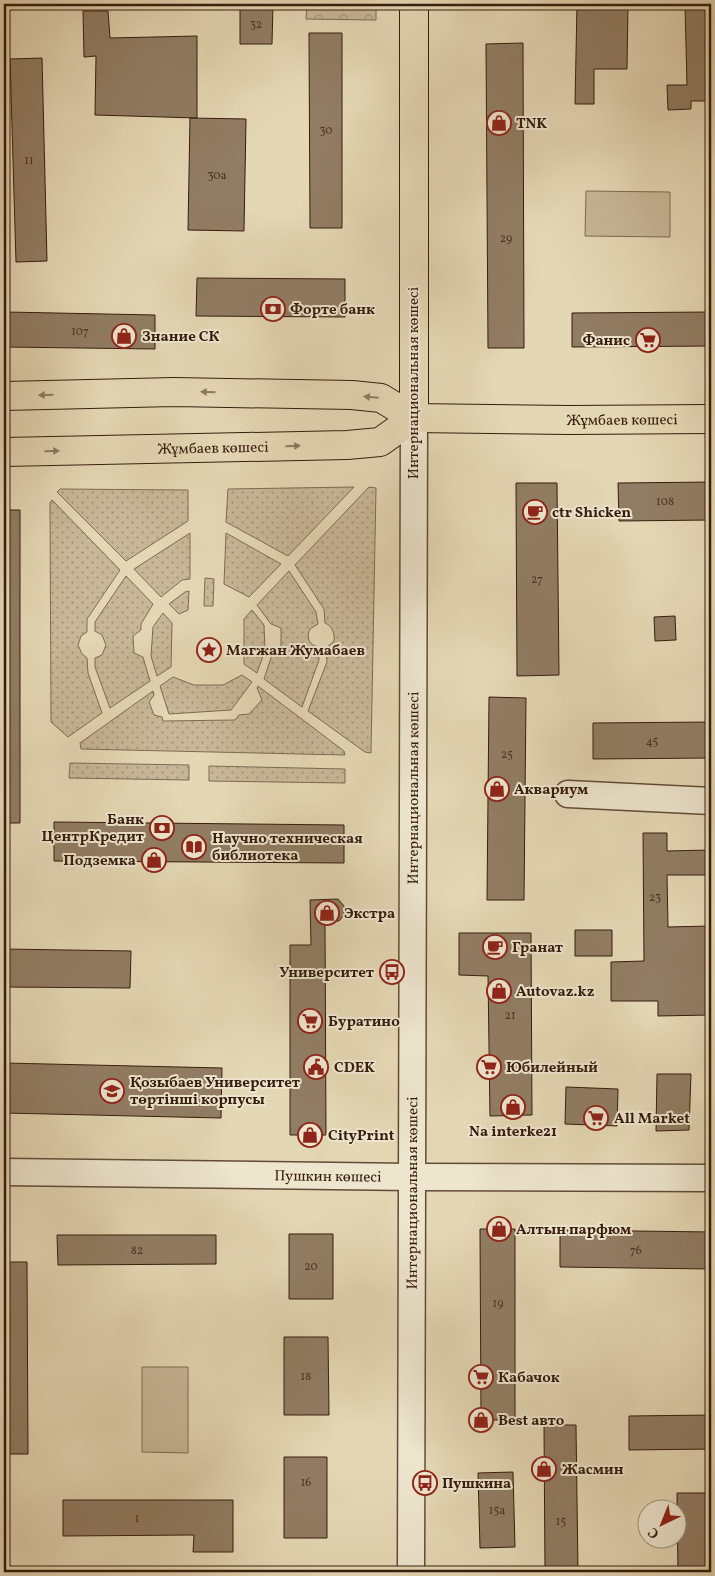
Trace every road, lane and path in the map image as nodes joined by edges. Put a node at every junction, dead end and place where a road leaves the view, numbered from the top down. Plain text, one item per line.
1 (414, 4) edge
2 (4, 396) edge
3 (414, 418) junction
4 (711, 419) edge
5 (4, 452) edge
6 (568, 794) dead end
7 (711, 801) edge
8 (4, 1172) edge
9 (412, 1177) junction
10 (711, 1178) edge
11 (411, 1572) edge

1 - 3 main road, Интернациональная көшесі
3 -> 2 main road
3 - 4 main road, Жұмбаев көшесі
5 -> 3 main road, Жұмбаев көшесі
3 - 9 street, Интернациональная көшесі
6 - 7 street
8 - 9 street, Пушкин көшесі
9 - 10 street, Пушкин көшесі
9 - 11 street, Интернациональная көшесі

